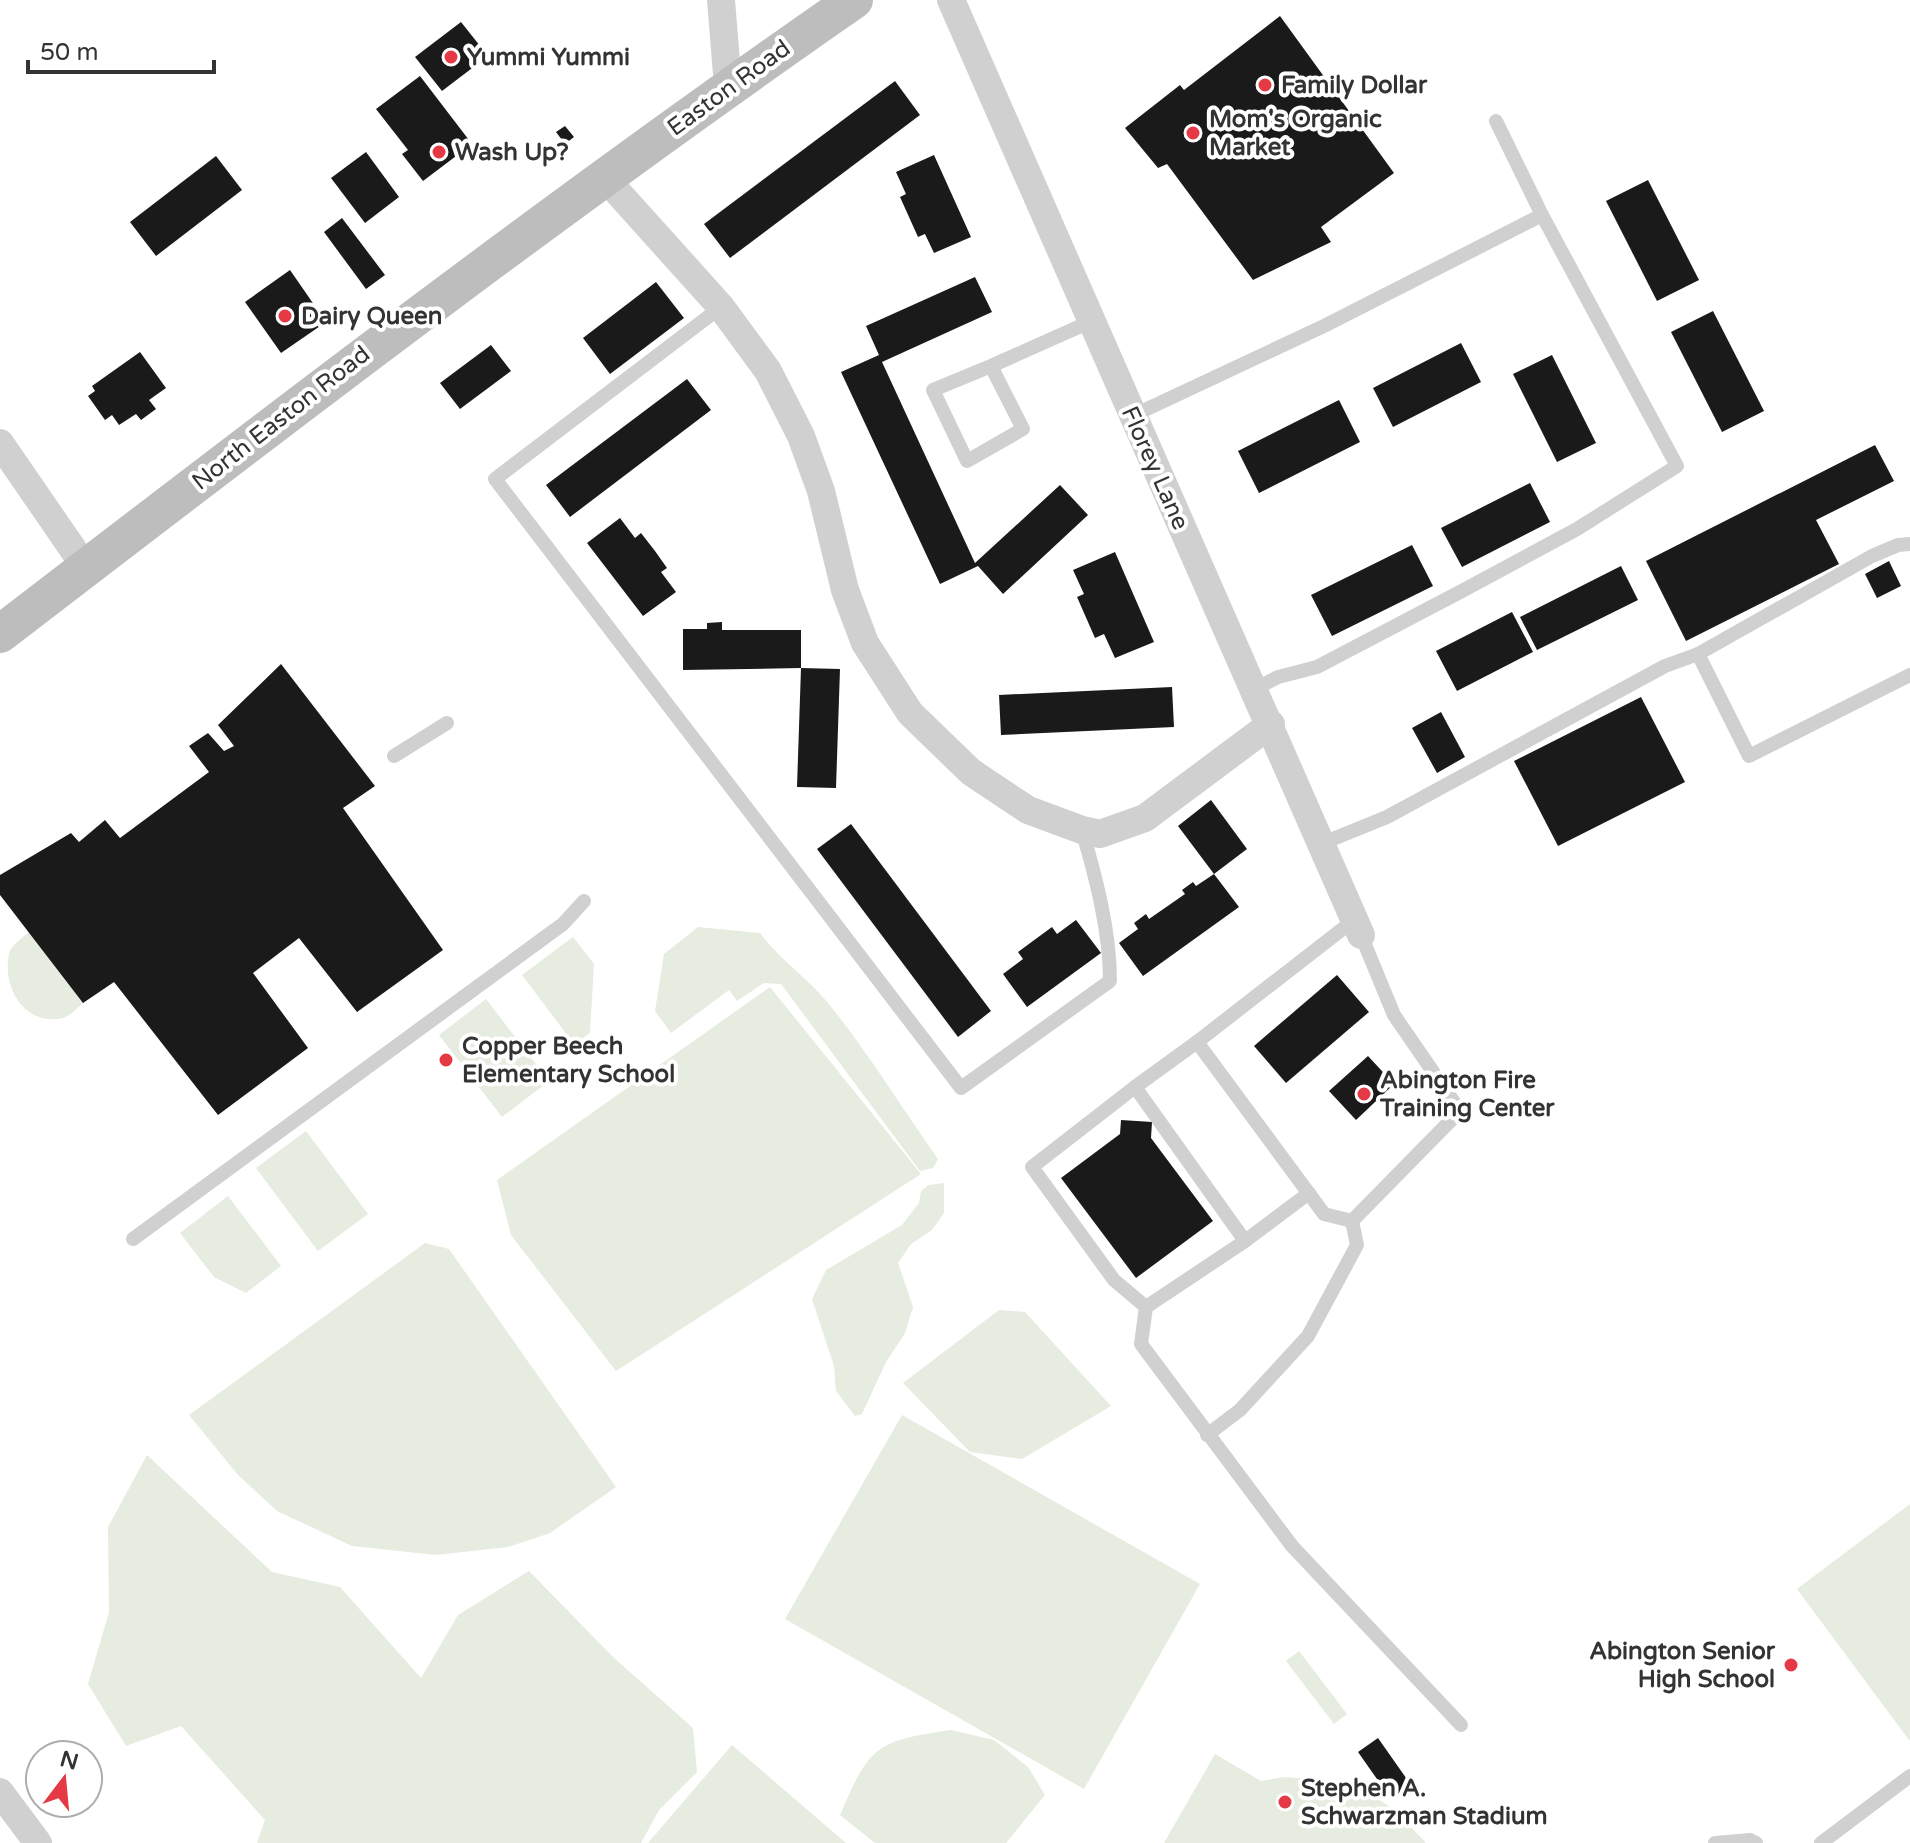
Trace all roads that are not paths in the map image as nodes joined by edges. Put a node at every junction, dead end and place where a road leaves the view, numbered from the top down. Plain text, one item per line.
1 (721, 0) edge
2 (854, 0) edge
3 (951, 0) edge
4 (728, 87) junction
5 (1496, 121) dead end
6 (605, 178) junction
7 (1542, 215) junction
8 (721, 307) junction
9 (1092, 321) junction
10 (991, 366) junction
11 (1132, 416) junction
12 (0, 443) edge
13 (1910, 544) edge
14 (86, 568) junction
15 (0, 634) edge
16 (1698, 654) junction
17 (1910, 675) edge
18 (1255, 689) junction
19 (447, 723) dead end
20 (1271, 724) junction
21 (394, 756) dead end
22 (1082, 830) junction
23 (1323, 843) junction
24 (584, 901) dead end
25 (1358, 928) junction
26 (1197, 1042) junction
27 (1135, 1087) junction
28 (1309, 1193) junction
29 (1352, 1221) junction
30 (133, 1239) dead end
31 (1245, 1241) junction
32 (1146, 1307) junction
33 (1207, 1435) junction
34 (1461, 1725) dead end
35 (1910, 1776) edge
36 (0, 1792) edge
37 (38, 1843) edge
38 (1715, 1843) edge
39 (1756, 1843) edge
40 (1821, 1843) edge

1 - 4 street
2 - 4 main road, Easton Road
3 - 9 street, Florey Lane
4 - 6 main road, Easton Road
5 - 7 lane
6 - 8 street
6 - 14 main road, North Easton Road
7 - 11 lane
7 - 18 lane
8 - 22 street
8 - 22 lane
9 - 10 lane
9 - 11 street, Florey Lane
10 - 10 lane
11 - 18 street, Florey Lane
12 - 14 street
13 - 16 lane
14 - 15 main road, North Easton Road
16 - 17 lane
16 - 23 lane
18 - 20 street, Florey Lane
19 - 21 lane
20 - 22 street
20 - 23 street, Florey Lane
23 - 25 street, Florey Lane
24 - 30 lane
25 - 26 lane
25 - 29 lane
26 - 27 lane
26 - 28 lane
27 - 31 lane
27 - 32 lane
28 - 29 lane
28 - 31 lane
29 - 33 lane
31 - 32 lane
32 - 33 lane
33 - 34 lane
35 - 40 lane
36 - 37 street
38 - 39 lane

